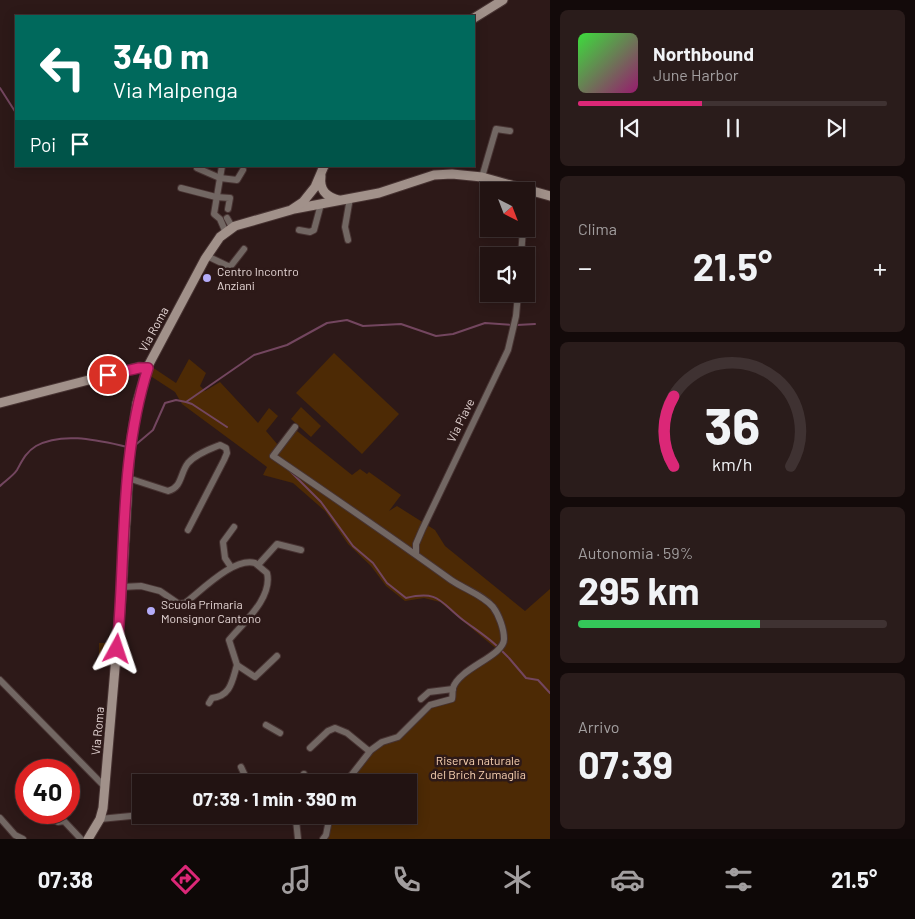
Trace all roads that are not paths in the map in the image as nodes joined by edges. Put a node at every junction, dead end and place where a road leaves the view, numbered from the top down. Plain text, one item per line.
1 (503, 0) edge
2 (475, 17) edge
3 (510, 131) dead end
4 (222, 167) edge
5 (324, 167) edge
6 (324, 167) edge
7 (197, 168) dead end
8 (243, 170) dead end
9 (482, 177) junction
10 (220, 178) junction
11 (495, 182) edge
12 (181, 188) dead end
13 (312, 191) junction
14 (324, 192) junction
15 (535, 192) edge
16 (550, 196) edge
17 (216, 197) junction
18 (350, 198) junction
19 (340, 200) junction
20 (322, 204) junction
21 (228, 209) dead end
22 (292, 210) junction
23 (227, 218) dead end
24 (229, 230) junction
25 (299, 230) dead end
26 (348, 240) dead end
27 (244, 249) dead end
28 (207, 256) junction
29 (517, 302) edge
30 (148, 368) junction
31 (0, 404) edge
32 (295, 427) dead end
33 (128, 478) junction
34 (234, 527) dead end
35 (188, 530) dead end
36 (300, 550) dead end
37 (416, 554) junction
38 (258, 564) junction
39 (231, 568) junction
40 (122, 587) junction
41 (277, 656) dead end
42 (237, 665) junction
43 (0, 680) edge
44 (454, 686) junction
45 (421, 699) dead end
46 (209, 703) dead end
47 (266, 725) dead end
48 (280, 733) dead end
49 (310, 748) dead end
50 (369, 751) junction
51 (241, 767) dead end
52 (244, 774) edge
53 (352, 774) edge
54 (105, 787) junction
55 (132, 816) edge
56 (0, 818) edge
57 (100, 818) junction
58 (68, 824) edge
59 (296, 824) edge
60 (328, 824) edge
61 (23, 839) edge
62 (81, 839) edge
63 (88, 839) edge
64 (298, 839) edge
65 (323, 839) edge

1 - 2 street
3 - 9 street
4 - 10 street
5 - 13 street
6 - 14 street
7 - 10 street
8 - 10 street
9 - 11 street
9 - 18 street
10 - 17 street
12 - 17 street
13 - 14 street
13 - 20 street
13 - 22 street
14 - 19 street
15 - 16 street
17 - 21 street
17 - 24 street
18 - 19 street
18 - 26 street
19 - 20 street
20 - 22 street
20 - 25 street
22 - 24 street
23 - 24 street
24 - 28 street, Via Roma
27 - 28 street
28 - 30 street, Via Roma
29 - 37 street, Via Piave
30 - 31 street
30 - 33 street, Via Roma
32 - 37 street
33 - 35 street
33 - 40 street, Via Roma
34 - 39 street
36 - 38 street
37 - 44 street
38 - 39 street
38 - 42 street
39 - 40 street
40 - 54 street, Via Roma
41 - 42 street
42 - 46 street
43 - 54 street
44 - 45 street
44 - 50 street
47 - 48 street
49 - 50 street
50 - 53 street
51 - 52 street
54 - 57 street, Via Roma
55 - 57 street
56 - 61 street
57 - 63 street, Via Roma
58 - 62 street
59 - 64 street
60 - 65 street

